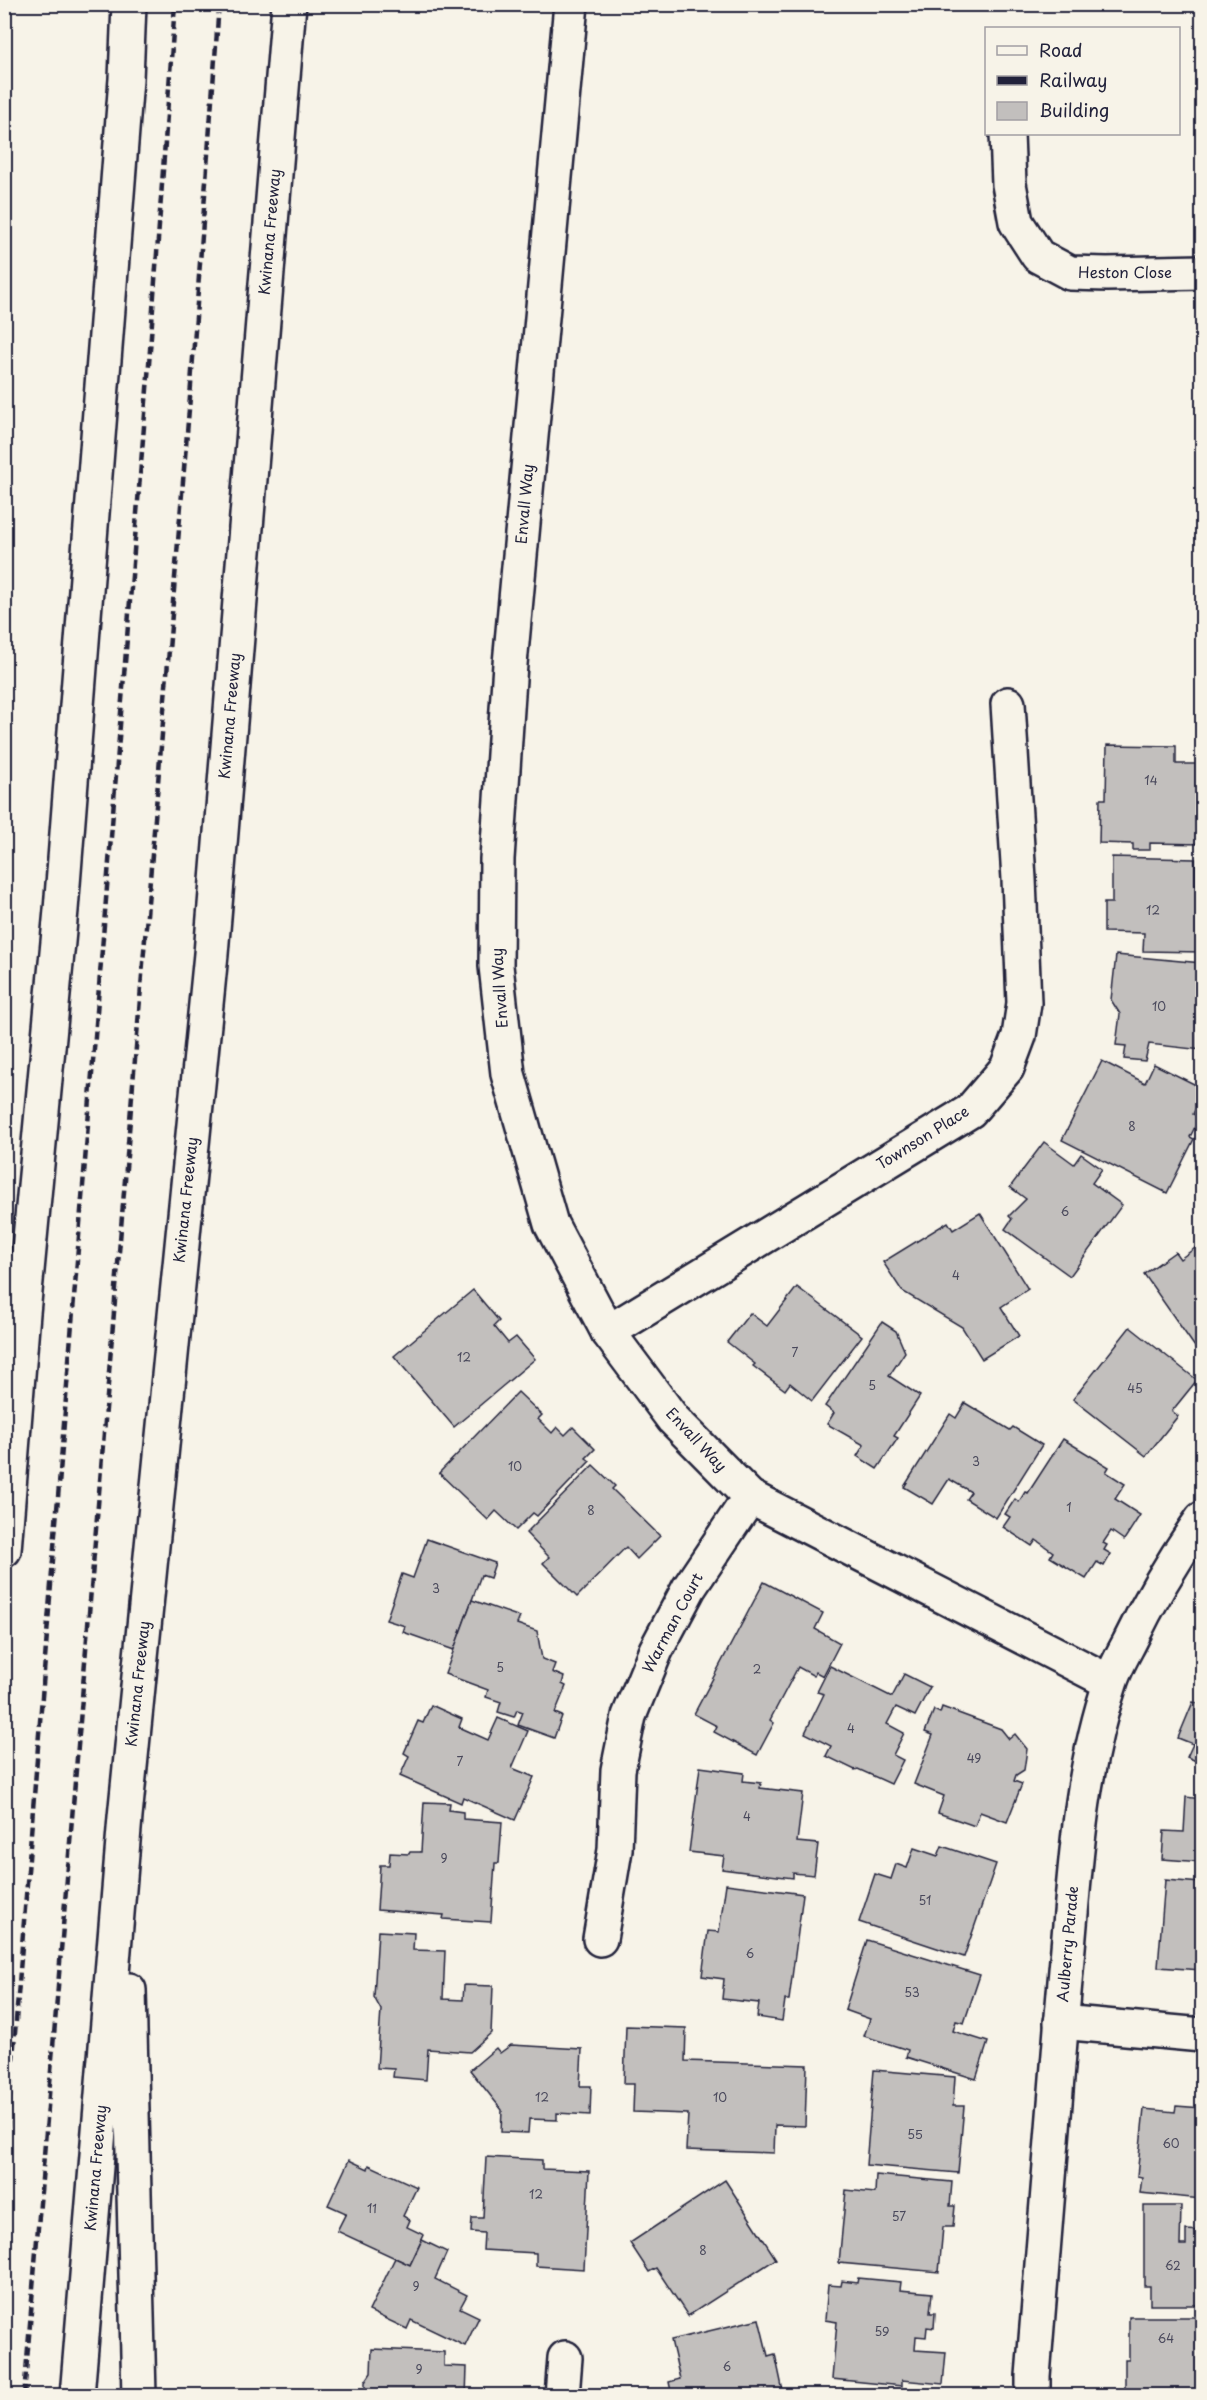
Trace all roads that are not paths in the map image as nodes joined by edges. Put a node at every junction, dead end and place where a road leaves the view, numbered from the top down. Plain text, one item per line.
1 (129, 4) edge
2 (289, 4) edge
3 (571, 4) edge
4 (1007, 135) edge
5 (1203, 272) edge
6 (1008, 704) dead end
7 (23, 1313) junction
8 (608, 1332) junction
9 (4, 1443) edge
10 (750, 1497) junction
11 (1203, 1519) edge
12 (4, 1550) edge
13 (1110, 1682) junction
14 (124, 1817) junction
15 (600, 1939) dead end
16 (1061, 2022) junction
17 (1203, 2035) edge
18 (565, 2358) dead end
19 (77, 2396) edge
20 (139, 2396) edge
21 (562, 2396) edge
22 (1033, 2396) edge

1 - 7 main road
2 - 14 main road, Kwinana Freeway
3 - 8 main road, Envall Way
4 - 5 main road, Heston Close
6 - 8 main road, Townson Place
7 - 9 main road
7 - 12 main road
8 - 10 main road, Envall Way
10 - 13 main road, Envall Way
10 - 15 main road, Warman Court
11 - 13 main road, Aulberry Parade
13 - 16 main road, Aulberry Parade
14 - 19 main road, Kwinana Freeway
14 - 20 main road
16 - 17 main road
16 - 22 main road, Aulberry Parade
18 - 21 main road

